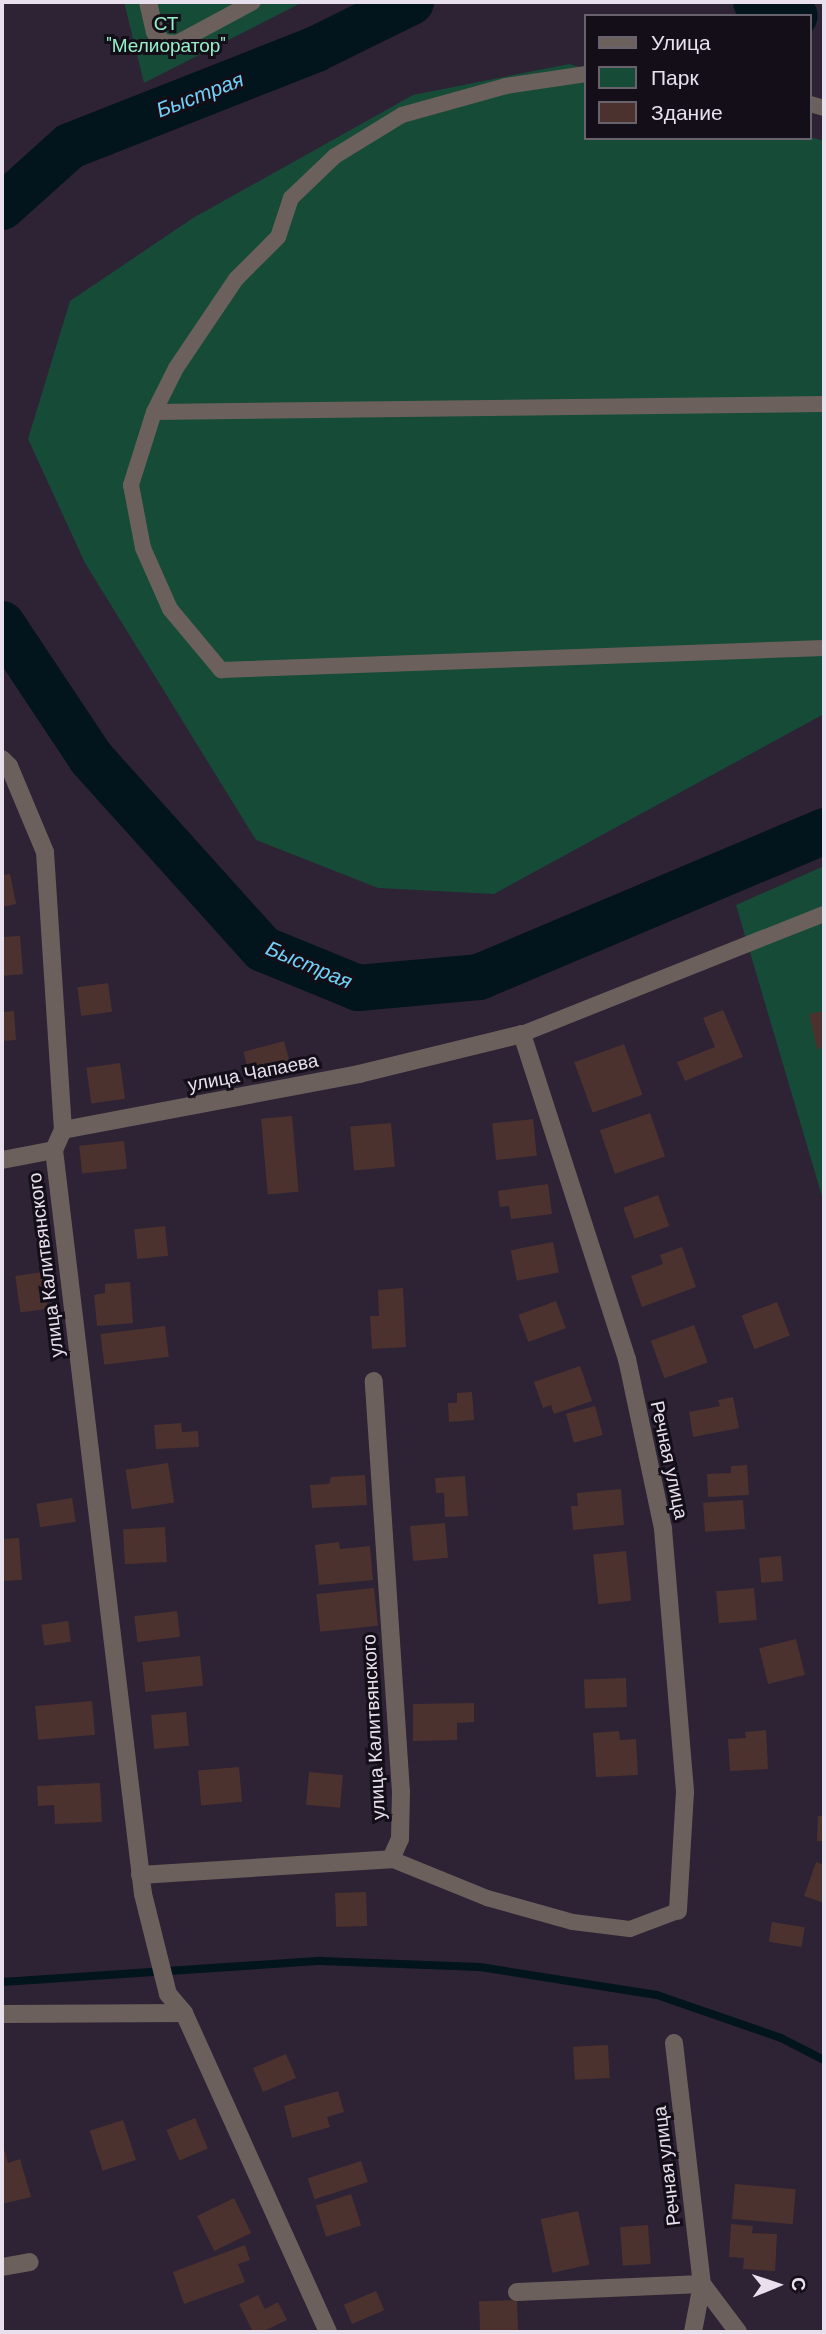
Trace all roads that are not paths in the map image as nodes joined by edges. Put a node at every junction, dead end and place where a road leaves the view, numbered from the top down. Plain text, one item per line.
1 (148, 2) edge
2 (253, 2) edge
3 (162, 42) joint
4 (584, 74) edge
5 (824, 404) edge
6 (154, 412) junction
7 (824, 648) edge
8 (2, 758) edge
9 (824, 914) edge
10 (522, 1034) junction
11 (63, 1130) junction
12 (54, 1150) junction
13 (2, 1160) edge
14 (374, 1381) dead end
15 (391, 1858) junction
16 (140, 1875) junction
17 (678, 1911) joint
18 (184, 2013) junction
19 (2, 2014) edge
20 (674, 2043) dead end
21 (30, 2262) dead end
22 (2, 2267) edge
23 (702, 2284) junction
24 (517, 2292) dead end
25 (328, 2332) edge
26 (693, 2332) edge
27 (738, 2332) edge

1 - 3 street
2 - 3 lane
4 - 6 lane
5 - 6 lane
6 - 7 lane
8 - 11 street
9 - 10 lane
10 - 11 street, улица Чапаева
10 - 17 street, Речная улица
11 - 12 street
12 - 13 street
12 - 16 street, улица Калитвянского
14 - 15 street, улица Калитвянского
15 - 16 street
15 - 17 lane
16 - 18 street, улица Калитвянского
18 - 19 street
18 - 25 street, улица Калитвянского
20 - 23 street, Речная улица
21 - 22 street
23 - 24 street
23 - 26 street
23 - 27 street

